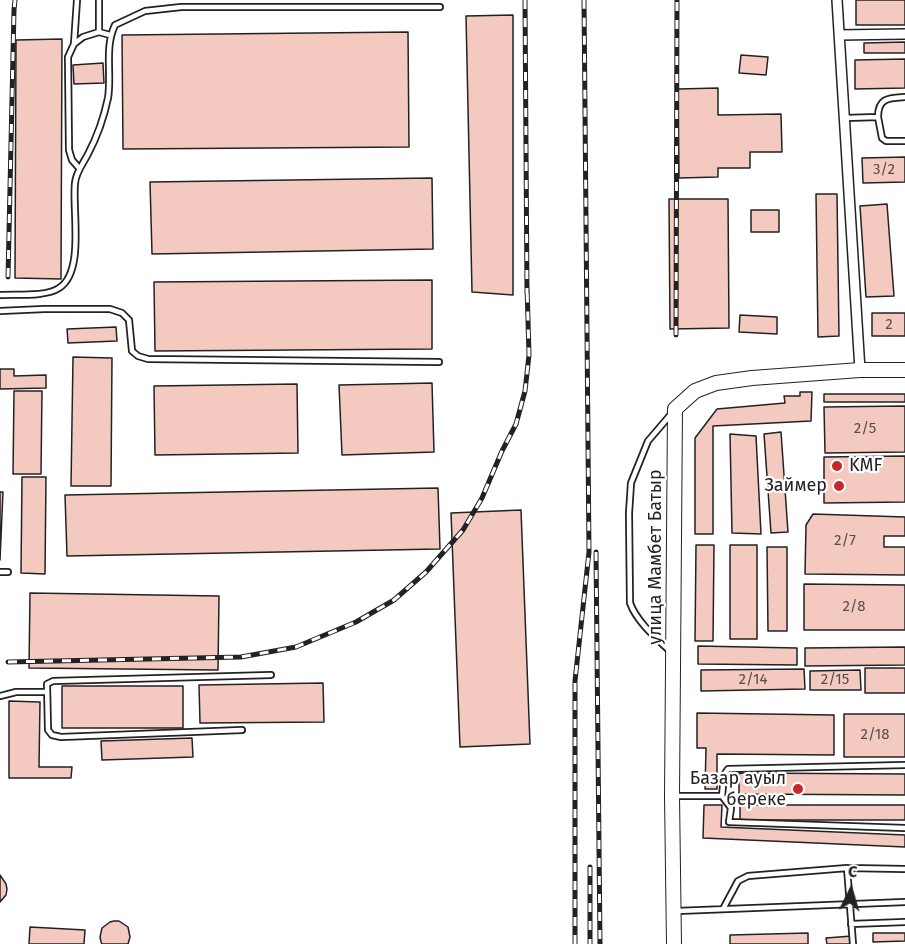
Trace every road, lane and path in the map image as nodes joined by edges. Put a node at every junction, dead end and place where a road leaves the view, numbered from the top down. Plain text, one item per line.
1 (77, 0) edge
2 (99, 0) edge
3 (837, 0) edge
4 (440, 7) dead end
5 (99, 32) junction
6 (905, 34) edge
7 (110, 35) junction
8 (838, 35) junction
9 (74, 44) junction
10 (905, 97) edge
11 (845, 117) junction
12 (878, 117) junction
13 (905, 141) edge
14 (80, 168) junction
15 (0, 295) edge
16 (0, 311) edge
17 (439, 362) dead end
18 (860, 370) junction
19 (905, 370) edge
20 (675, 409) junction
21 (0, 572) edge
22 (8, 572) dead end
23 (673, 654) junction
24 (271, 675) dead end
25 (47, 692) junction
26 (0, 696) edge
27 (242, 730) dead end
28 (905, 765) edge
29 (672, 796) junction
30 (722, 796) junction
31 (905, 828) edge
32 (847, 868) junction
33 (905, 868) edge
34 (905, 902) edge
35 (850, 904) junction
36 (723, 909) junction
37 (674, 911) junction
38 (905, 922) edge
39 (851, 924) junction
40 (674, 944) edge
41 (853, 944) edge

1 - 9 lane
2 - 5 lane
3 - 8 street
4 - 7 lane
5 - 7 lane
5 - 9 lane
6 - 8 street
7 - 14 lane
8 - 11 street
9 - 14 lane
10 - 12 lane
11 - 12 lane
11 - 18 street
12 - 13 lane
14 - 15 lane
16 - 17 lane
18 - 19 main road
18 - 20 main road
20 - 23 main road, улица Мамбет Батыр
20 - 23 lane
21 - 22 lane
23 - 29 main road, улица Мамбет Батыр
24 - 25 lane
25 - 26 lane
25 - 27 lane
28 - 30 lane
29 - 30 lane
29 - 37 main road, улица Мамбет Батыр
30 - 31 lane
32 - 33 lane
32 - 35 lane
32 - 36 lane
34 - 35 lane
35 - 36 lane
35 - 39 lane
36 - 37 lane
37 - 40 main road, улица Мамбет Батыр
38 - 39 lane
39 - 41 lane

